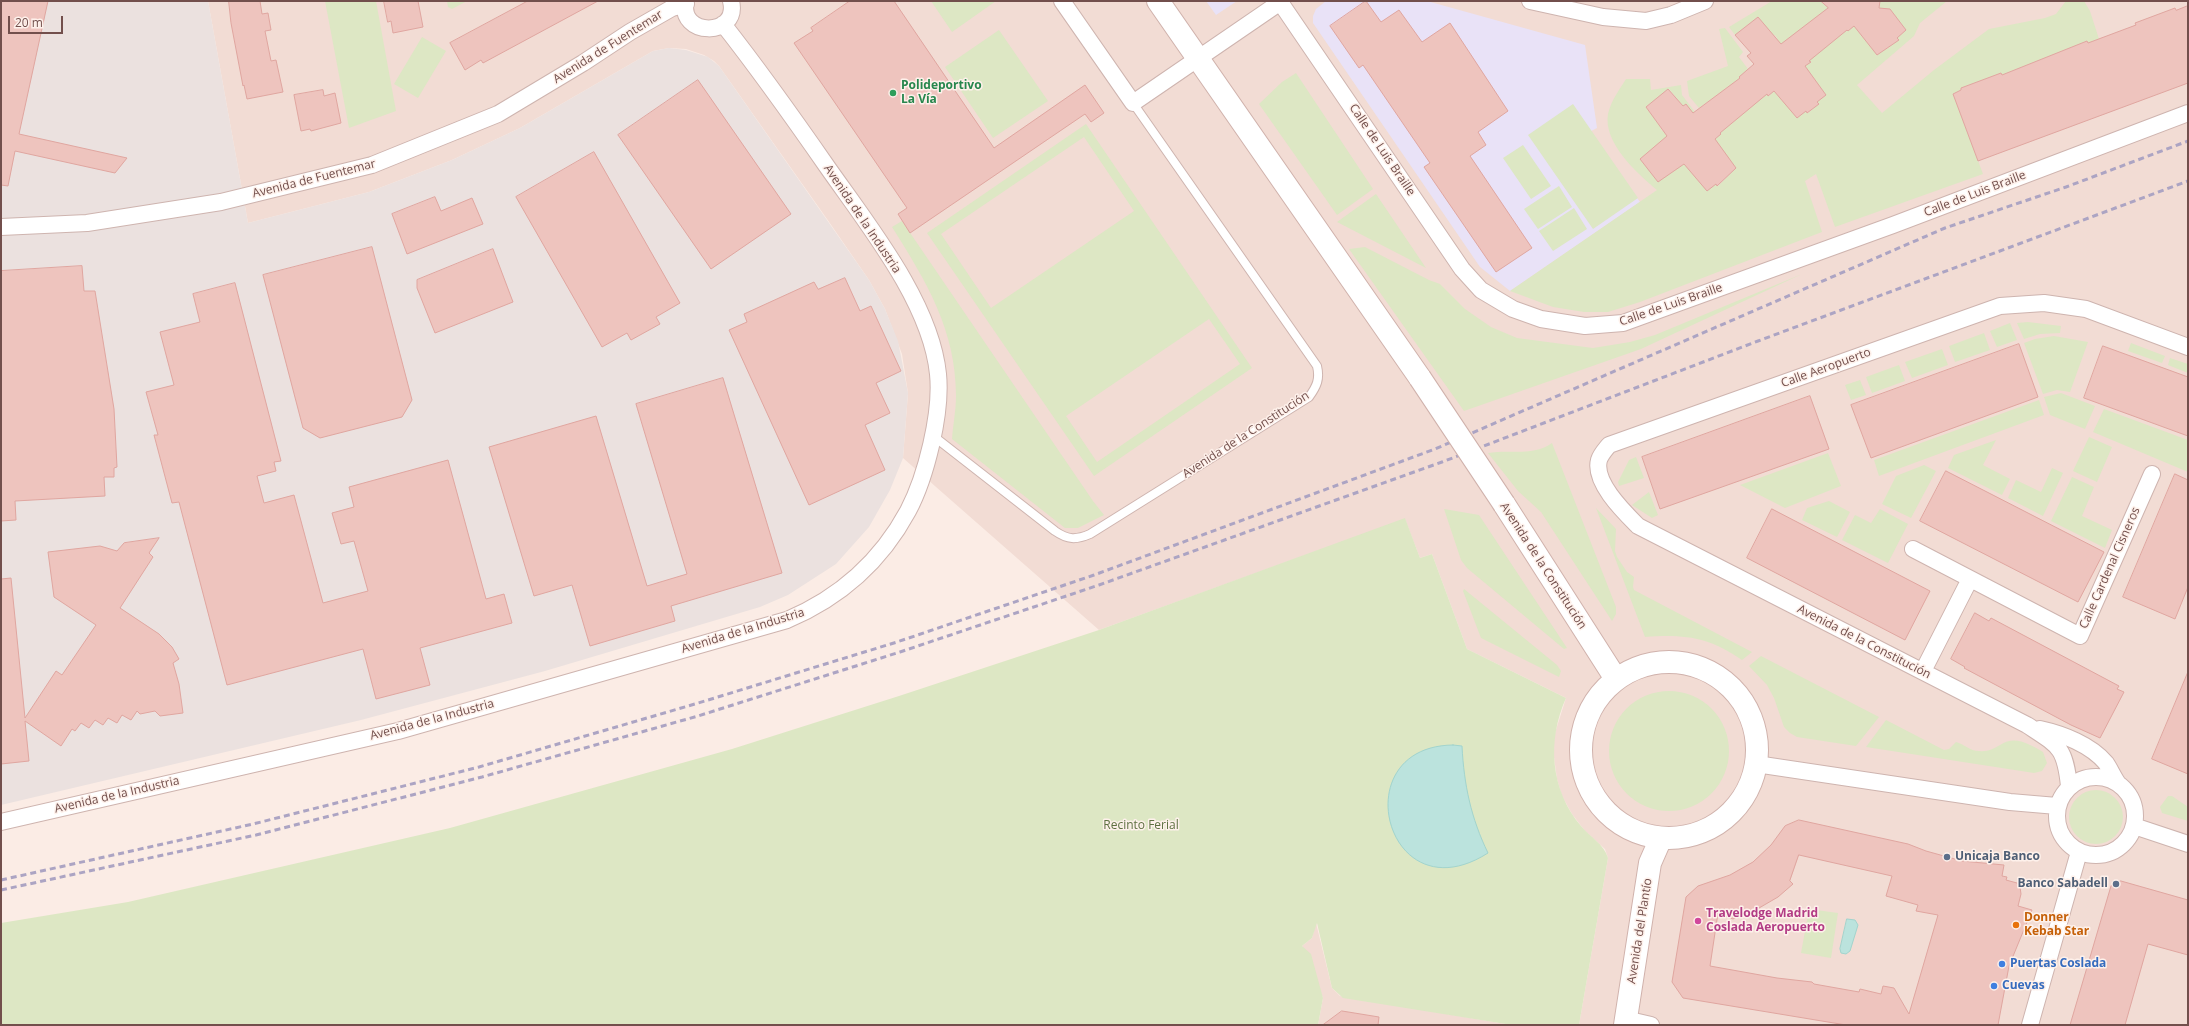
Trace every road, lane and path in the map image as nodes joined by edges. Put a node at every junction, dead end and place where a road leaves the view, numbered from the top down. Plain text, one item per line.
1 (731, 1) edge
2 (1062, 1) edge
3 (1158, 1) edge
4 (1530, 1) edge
5 (1705, 1) edge
6 (1281, 2) edge
7 (686, 3) edge
8 (723, 24) junction
9 (1198, 58) junction
10 (1133, 103) junction
11 (2188, 113) edge
12 (1, 227) edge
13 (2188, 346) edge
14 (932, 435) junction
15 (1609, 445) joint
16 (2152, 474) dead end
17 (1913, 549) dead end
18 (1970, 579) junction
19 (1923, 671) junction
20 (1616, 679) junction
21 (2027, 725) junction
22 (1756, 764) junction
23 (2117, 782) junction
24 (2069, 786) junction
25 (2057, 806) junction
26 (1, 822) edge
27 (2134, 826) junction
28 (1661, 838) junction
29 (2188, 844) edge
30 (2079, 852) junction
31 (1625, 1022) edge
32 (1651, 1025) edge
33 (2030, 1025) edge

1 - 8 street
2 - 10 street, Avenida de la Constitución
3 - 9 street, Avenida de la Constitución
4 - 5 street
6 - 9 street
6 - 11 street, Calle de Luis Braille
7 - 8 street
7 - 12 street, Avenida de Fuentemar
8 - 14 street, Avenida de la Industria
9 - 10 street
9 - 20 street, Avenida de la Constitución, bridge
10 - 14 lane, Avenida de la Constitución
13 - 15 street, Calle Aeropuerto
14 - 26 street, Avenida de la Industria
15 - 19 street, Avenida de la Constitución
16 - 18 street, Calle Cardenal Cisneros
17 - 18 street, Calle Cardenal Cisneros
18 - 19 street
19 - 21 street, Avenida de la Constitución
20 - 22 street
20 - 28 street
21 - 23 street, Avenida de la Constitución
21 - 24 street, Avenida de la Constitución
22 - 25 street
22 - 28 street
23 - 24 street
23 - 27 street
24 - 25 street
25 - 30 street
27 - 29 street
27 - 30 street
28 - 31 street, Avenida del Plantío
30 - 33 street
31 - 32 street

